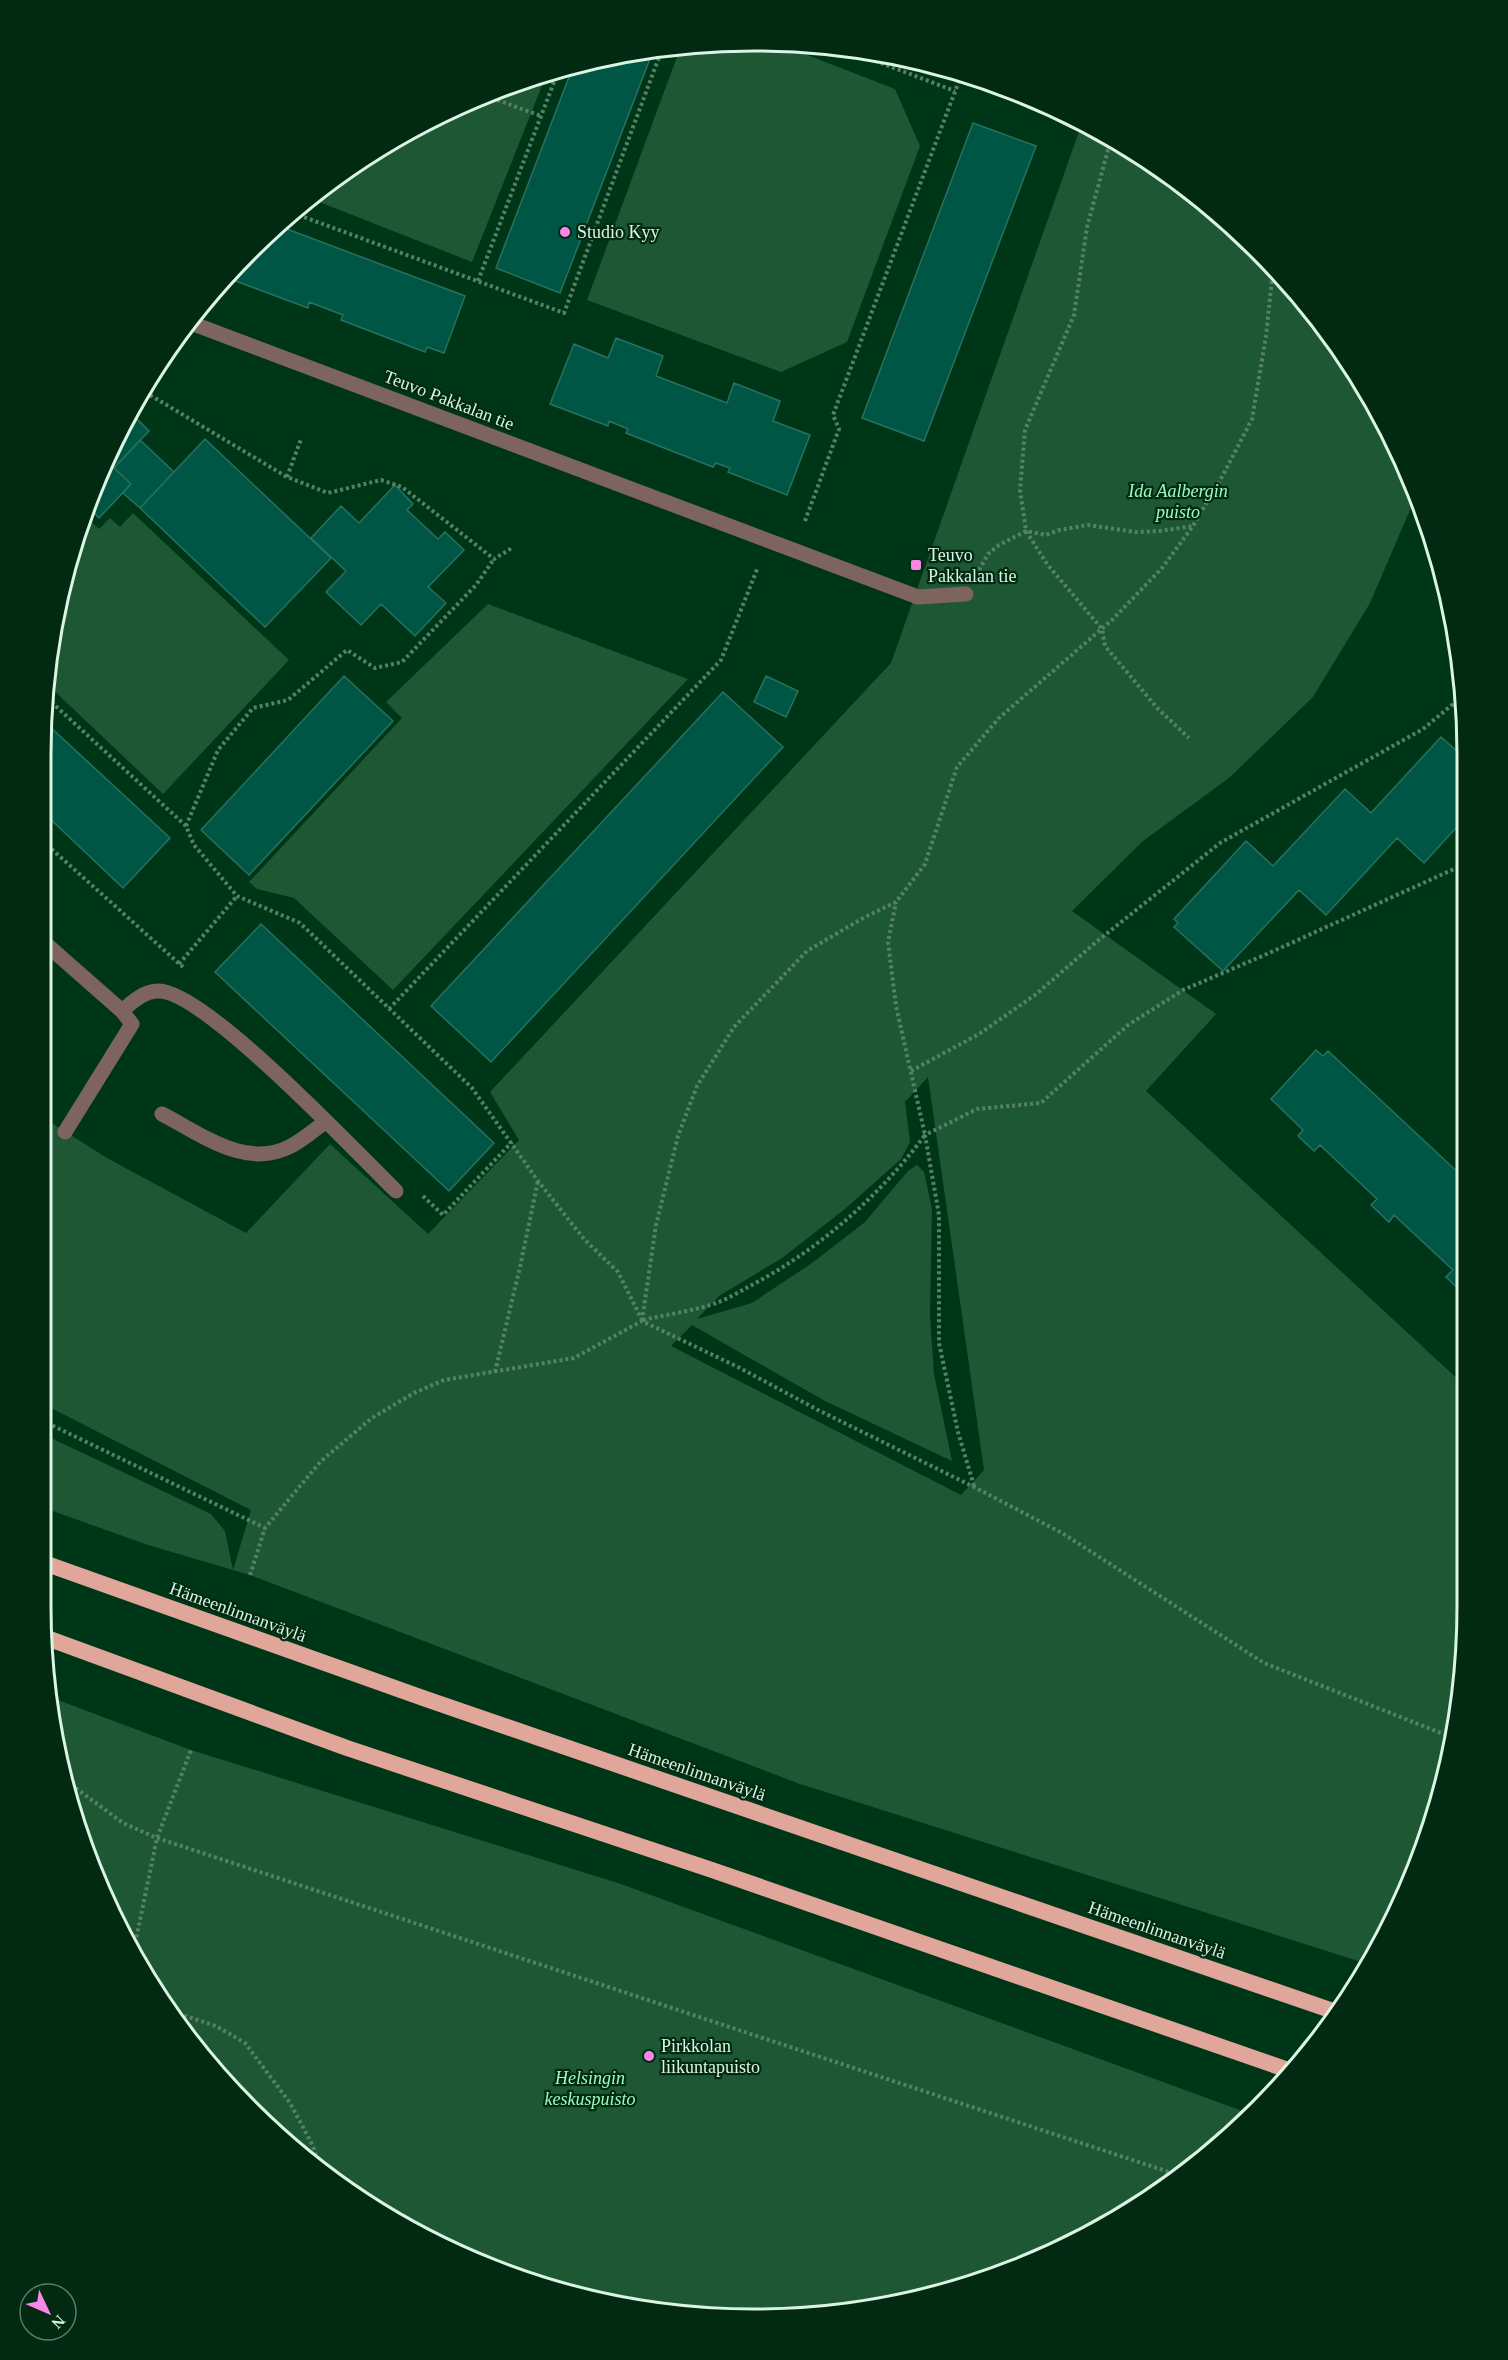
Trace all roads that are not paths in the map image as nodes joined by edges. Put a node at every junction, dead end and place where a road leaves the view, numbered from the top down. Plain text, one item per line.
1 (197, 325) edge
2 (966, 594) dead end
3 (51, 949) edge
4 (122, 1011) junction
5 (162, 1114) dead end
6 (325, 1122) junction
7 (65, 1132) dead end
8 (396, 1191) dead end
9 (51, 1565) edge
10 (52, 1640) edge
11 (1330, 2010) edge
12 (1284, 2069) edge

1 - 2 street, Teuvo Pakkalan tie
3 - 4 street
4 - 6 street
4 - 7 street
5 - 6 street
6 - 8 street
9 - 11 highway, Hämeenlinnanväylä
10 - 12 highway

